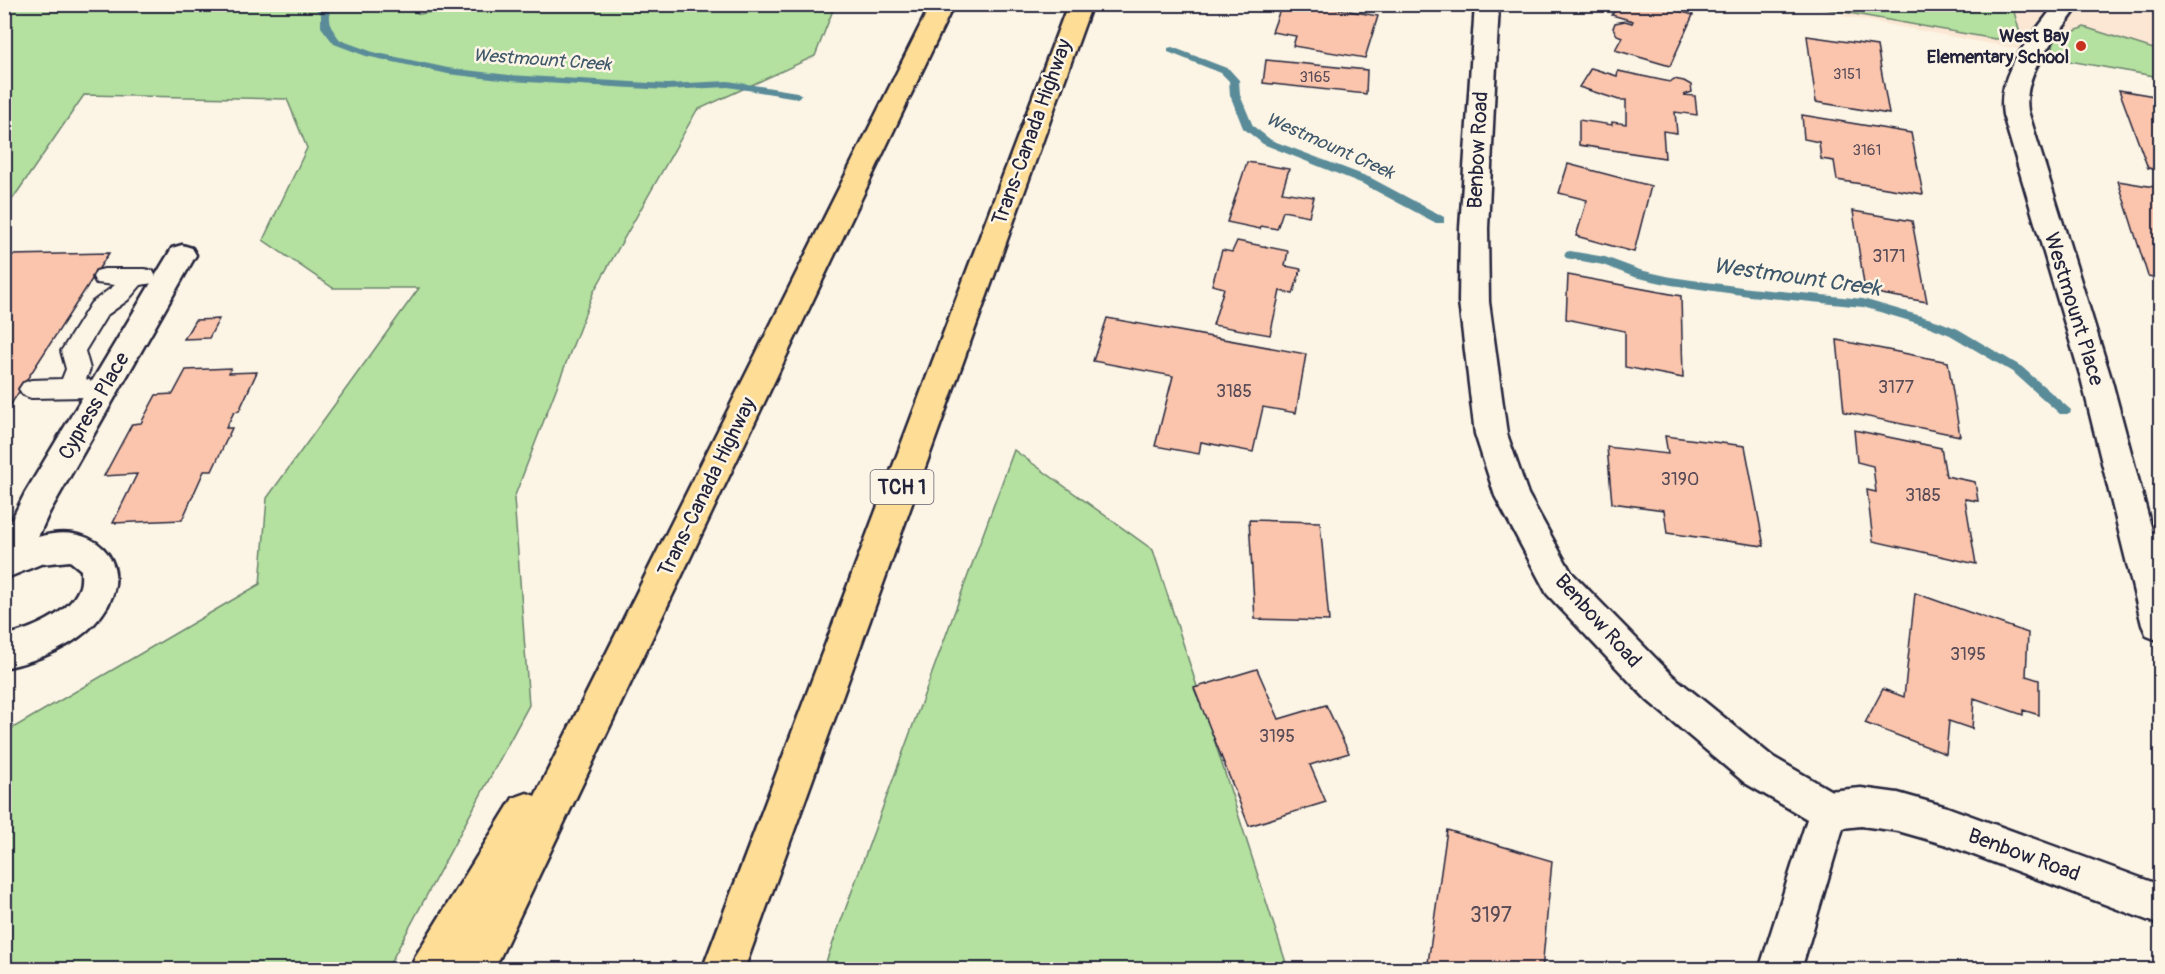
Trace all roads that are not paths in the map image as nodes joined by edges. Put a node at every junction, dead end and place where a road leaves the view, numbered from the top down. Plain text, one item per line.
1 (943, 4) edge
2 (1080, 4) edge
3 (1487, 4) edge
4 (2064, 4) edge
5 (175, 266) joint
6 (104, 277) dead end
7 (135, 277) junction
8 (104, 387) junction
9 (70, 388) junction
10 (31, 389) dead end
11 (8, 563) edge
12 (2160, 625) edge
13 (634, 636) junction
14 (4, 652) edge
15 (1828, 810) junction
16 (2160, 905) edge
17 (431, 969) edge
18 (471, 969) edge
19 (723, 969) edge
20 (1780, 969) edge

1 - 13 highway, Trans-Canada Highway
2 - 19 highway, Trans-Canada Highway / TCH 1
3 - 15 street, Benbow Road
4 - 12 street, Westmount Place
5 - 7 lane
5 - 8 street, Cypress Place
6 - 7 lane
7 - 9 lane
8 - 9 lane
8 - 11 street, Cypress Place
9 - 10 lane
11 - 14 street, Cypress Place
13 - 17 highway
13 - 18 highway, Trans-Canada Highway
15 - 16 street, Benbow Road
15 - 20 street

